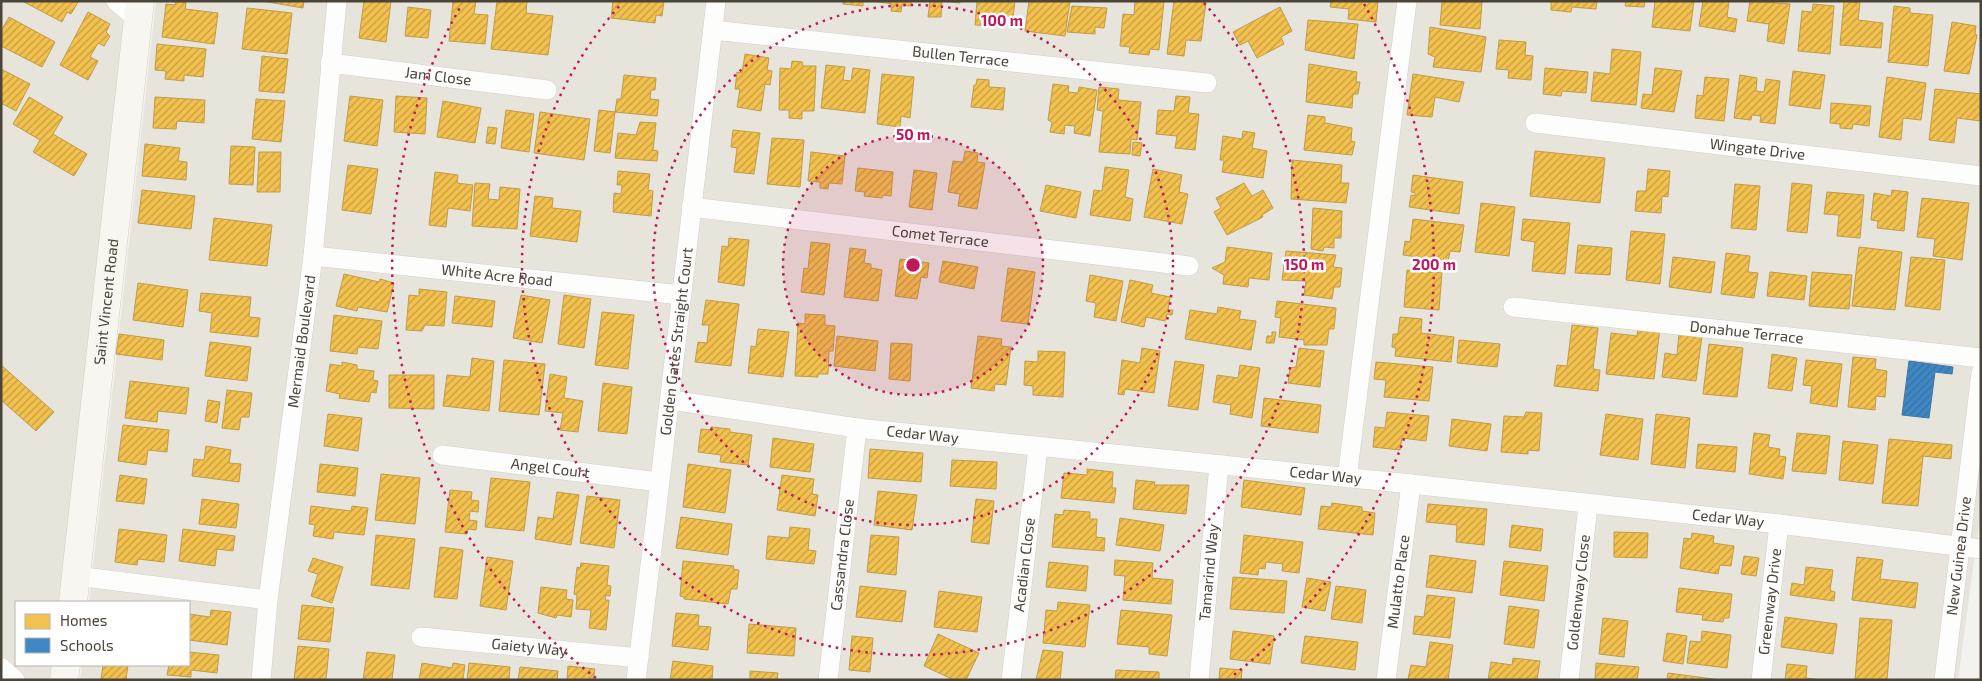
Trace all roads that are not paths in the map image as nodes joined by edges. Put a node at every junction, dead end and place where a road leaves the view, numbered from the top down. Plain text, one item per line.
1 (116, 1) edge
2 (337, 1) edge
3 (716, 1) edge
4 (1407, 1) edge
5 (139, 11) edge
6 (713, 30) junction
7 (330, 63) junction
8 (1207, 83) dead end
9 (547, 90) dead end
10 (1535, 123) dead end
11 (1981, 176) edge
12 (691, 207) junction
13 (313, 256) junction
14 (1190, 266) dead end
15 (681, 295) junction
16 (1512, 307) dead end
17 (1981, 358) edge
18 (1981, 373) edge
19 (671, 400) junction
20 (857, 428) junction
21 (1038, 448) junction
22 (442, 455) dead end
23 (1219, 465) junction
24 (1347, 478) junction
25 (659, 482) junction
26 (1411, 484) junction
27 (1588, 505) junction
28 (1779, 524) junction
29 (1961, 547) junction
30 (1981, 549) edge
31 (75, 589) edge
32 (268, 600) junction
33 (421, 637) dead end
34 (639, 658) junction
35 (66, 666) edge
36 (1, 667) edge
37 (15, 680) edge
38 (64, 680) edge
39 (261, 680) edge
40 (636, 680) edge
41 (828, 680) edge
42 (1011, 680) edge
43 (1198, 680) edge
44 (1386, 680) edge
45 (1569, 680) edge
46 (1761, 680) edge
47 (1944, 680) edge

1 - 5 street
2 - 7 street, Mermaid Boulevard
3 - 6 street, Golden Gates Straight Court
4 - 24 street
5 - 31 street, Saint Vincent Road
6 - 8 street, Bullen Terrace
6 - 12 street, Golden Gates Straight Court
7 - 9 street, Jam Close
7 - 13 street, Mermaid Boulevard
10 - 11 street, Wingate Drive
12 - 14 street, Comet Terrace
12 - 15 street, Golden Gates Straight Court
13 - 15 street, White Acre Road
13 - 32 street, Mermaid Boulevard
15 - 19 street, Golden Gates Straight Court
16 - 17 street, Donahue Terrace
18 - 29 street, New Guinea Drive
19 - 20 street, Cedar Way
19 - 25 street, Golden Gates Straight Court
20 - 21 street, Cedar Way
20 - 41 street, Cassandra Close
21 - 23 street, Cedar Way
21 - 42 street, Acadian Close
22 - 25 street, Angel Court
23 - 24 street, Cedar Way
23 - 43 street, Tamarind Way
24 - 26 street, Cedar Way
25 - 34 street, Golden Gates Straight Court
26 - 27 street, Cedar Way
26 - 44 street, Mulatto Place
27 - 28 street, Cedar Way
27 - 45 street, Goldenway Close
28 - 29 street, Cedar Way
28 - 46 street, Greenway Drive
29 - 30 street, Cedar Way
29 - 47 street, New Guinea Drive
31 - 32 street
32 - 39 street, Mermaid Boulevard
33 - 34 street, Gaiety Way
34 - 40 street, Golden Gates Straight Court
35 - 38 street
36 - 37 street

